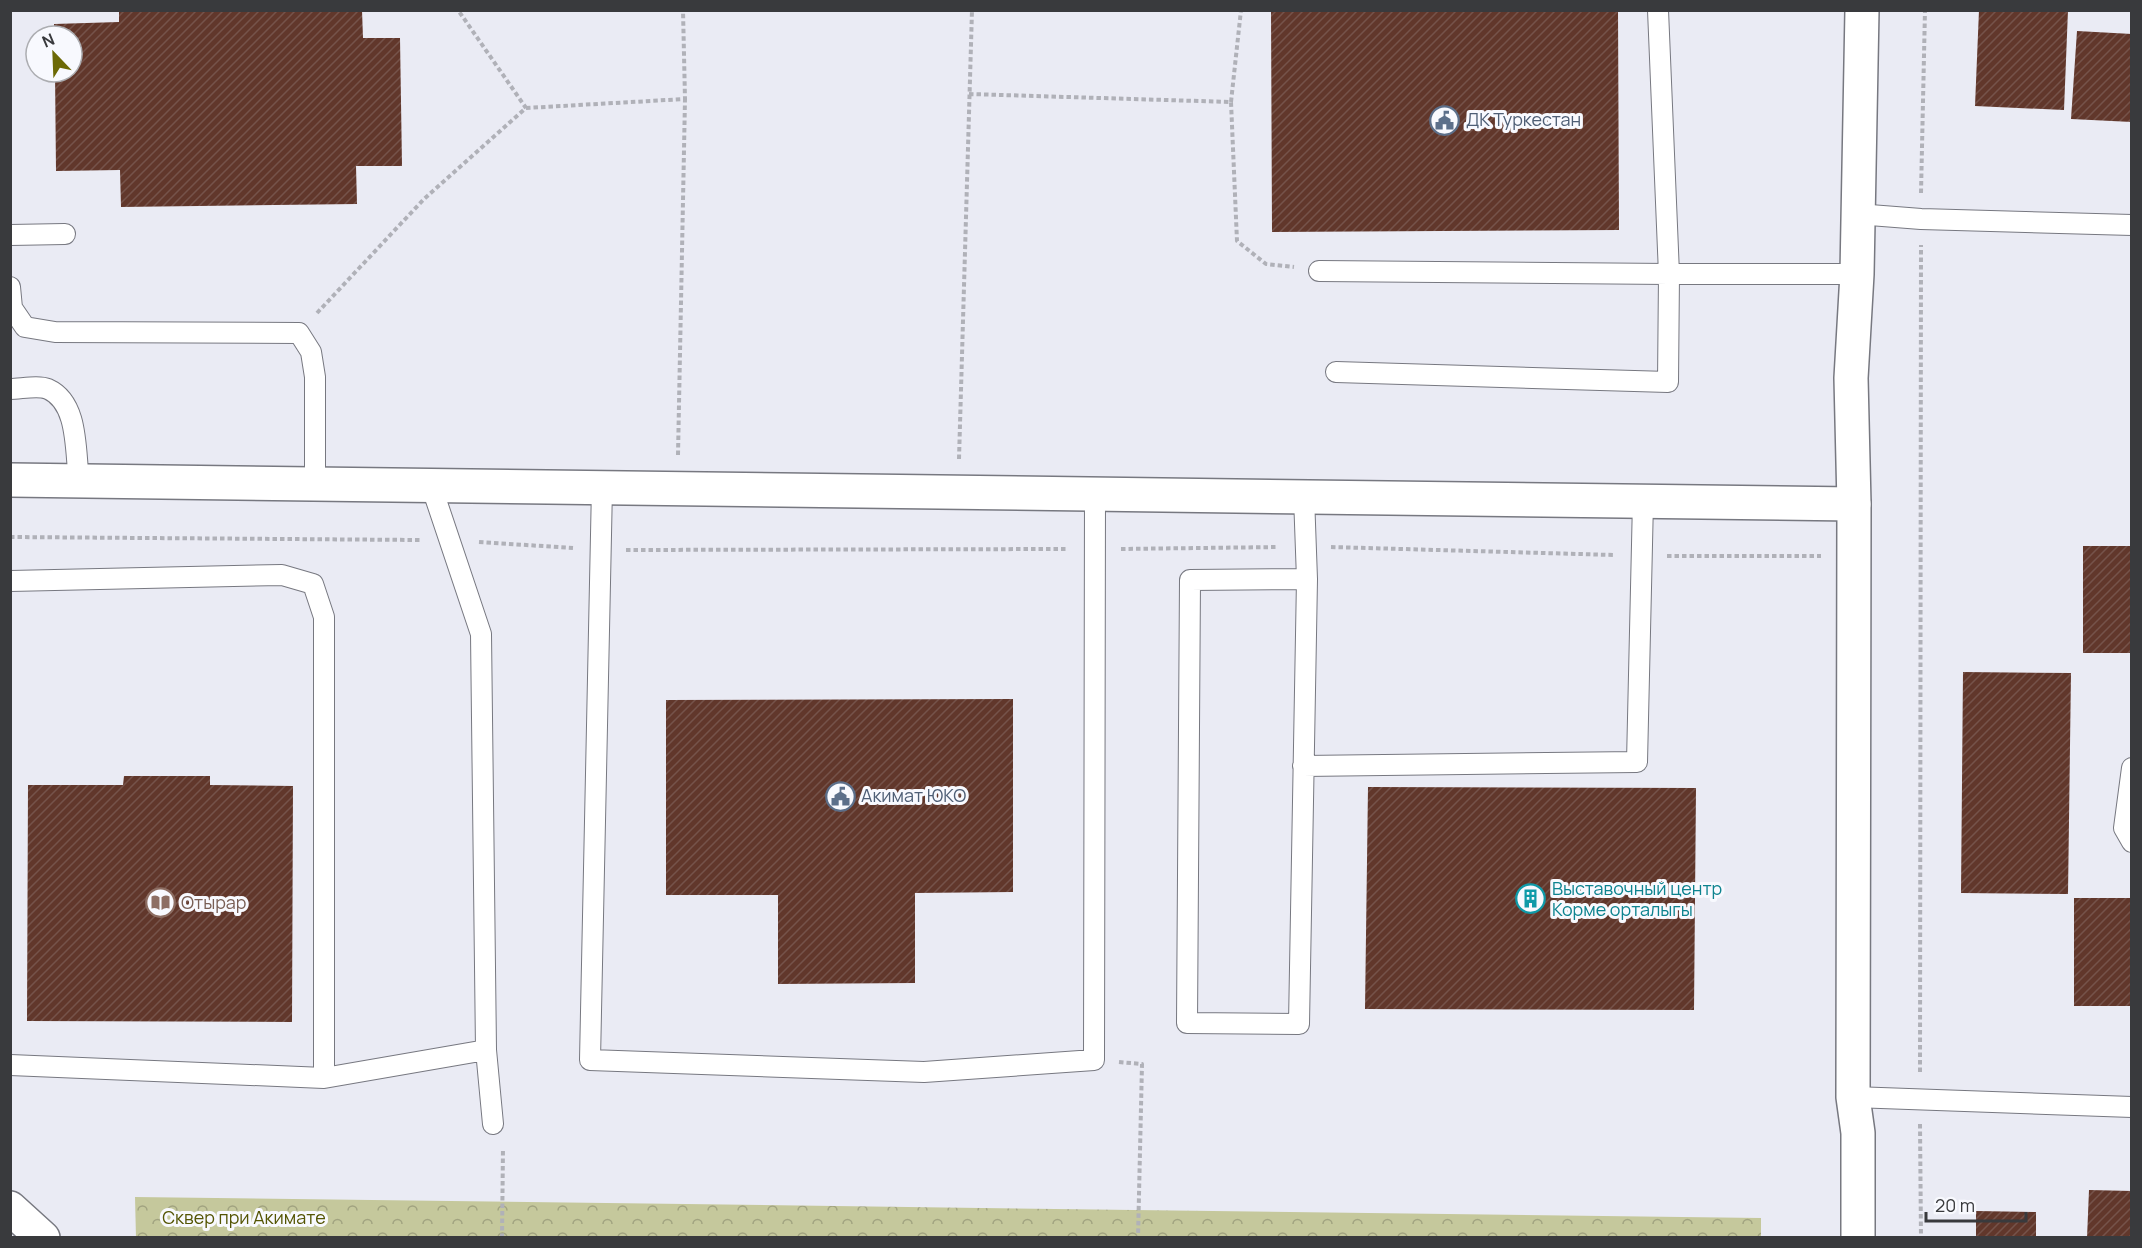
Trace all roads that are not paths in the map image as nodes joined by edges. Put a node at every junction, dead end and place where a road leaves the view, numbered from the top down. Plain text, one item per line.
1 (1658, 10) edge
2 (1862, 10) edge
3 (1857, 214) junction
4 (2132, 225) edge
5 (65, 234) dead end
6 (10, 235) edge
7 (1319, 271) road end
8 (1669, 274) junction
9 (1857, 274) junction
10 (10, 287) edge
11 (1336, 372) dead end
12 (10, 389) edge
13 (10, 480) edge
14 (79, 481) junction
15 (315, 484) junction
16 (430, 485) junction
17 (602, 487) junction
18 (1095, 494) junction
19 (1304, 496) junction
20 (1643, 501) junction
21 (1854, 504) junction
22 (1307, 579) junction
23 (10, 581) edge
24 (1303, 766) junction
25 (2132, 768) edge
26 (2132, 842) edge
27 (486, 1050) junction
28 (10, 1065) edge
29 (324, 1078) junction
30 (1853, 1097) junction
31 (2132, 1107) edge
32 (493, 1125) road end
33 (10, 1208) edge
34 (43, 1238) edge
35 (1858, 1238) edge

1 - 8 lane
2 - 3 street
3 - 4 lane
3 - 9 street
5 - 6 lane
7 - 8 lane
8 - 9 lane
8 - 11 lane
9 - 21 street
10 - 15 lane
12 - 14 lane
13 - 14 street
14 - 15 street
15 - 16 street
16 - 17 street
16 - 27 lane
17 - 18 street
17 - 18 lane
18 - 19 street
19 - 20 street
19 - 22 lane
20 - 21 street
20 - 24 lane
21 - 30 street
22 - 24 lane
22 - 24 lane
23 - 29 lane
25 - 26 lane
27 - 29 lane
27 - 32 lane
28 - 29 lane
30 - 31 lane
30 - 35 street
33 - 34 street

